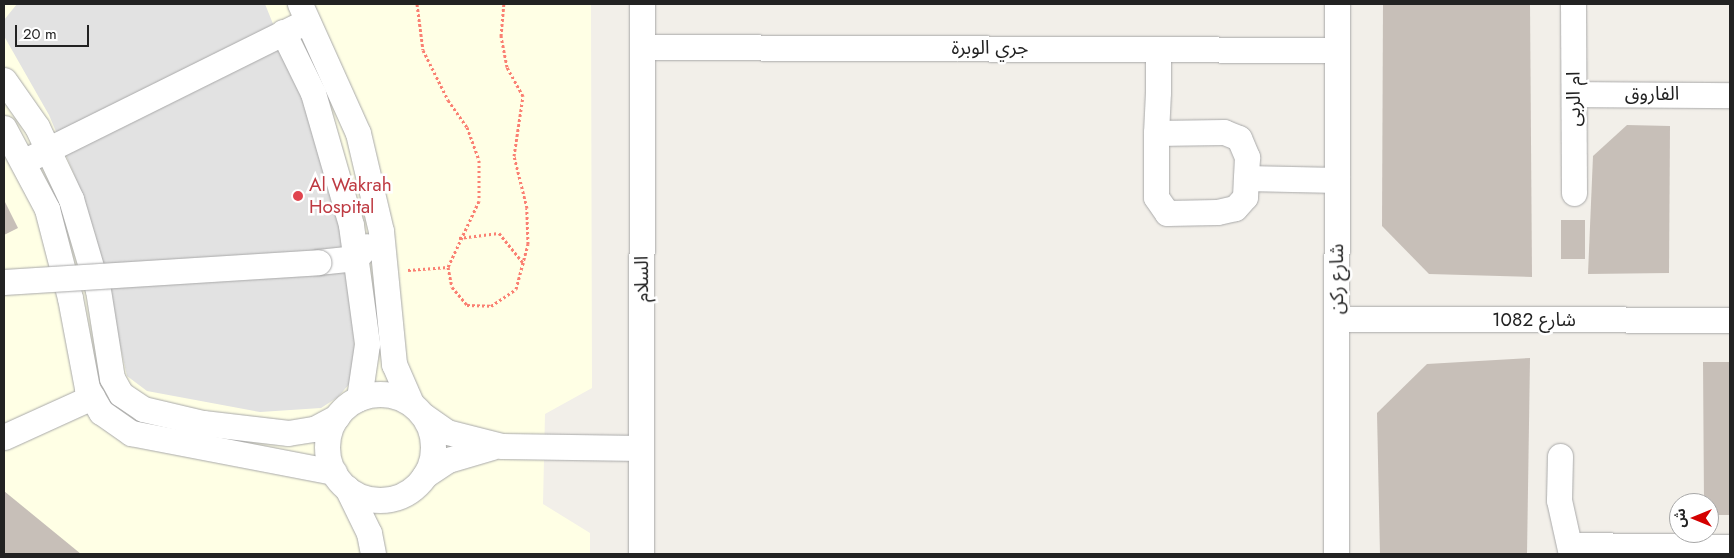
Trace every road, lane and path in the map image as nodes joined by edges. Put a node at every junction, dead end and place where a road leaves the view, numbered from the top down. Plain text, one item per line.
1 (417, 4) edge
2 (504, 4) edge
3 (642, 4) edge
4 (1337, 4) edge
5 (1573, 4) edge
6 (304, 12) edge
7 (283, 32) junction
8 (644, 46) junction
9 (1158, 49) junction
10 (1336, 50) junction
11 (4, 80) edge
12 (1574, 94) junction
13 (1730, 95) edge
14 (4, 128) edge
15 (1156, 133) junction
16 (47, 150) junction
17 (24, 162) junction
18 (1246, 178) junction
19 (1337, 180) junction
20 (1574, 193) dead end
21 (381, 231) junction
22 (459, 238) junction
23 (356, 258) junction
24 (524, 265) junction
25 (448, 267) junction
26 (387, 272) junction
27 (4, 282) edge
28 (1337, 319) junction
29 (1730, 320) edge
30 (92, 397) junction
31 (359, 398) junction
32 (417, 410) junction
33 (336, 417) junction
34 (4, 437) edge
35 (502, 446) junction
36 (641, 448) junction
37 (1560, 456) dead end
38 (340, 480) junction
39 (415, 485) junction
40 (1730, 547) edge
41 (1571, 550) edge
42 (373, 551) edge
43 (642, 554) edge
44 (1336, 554) edge

1 - 22 path
2 - 24 path
3 - 8 street, السلام
4 - 10 street, شارع ركن
5 - 12 street, ام الربى
6 - 7 street
6 - 21 street
7 - 16 street
7 - 23 street
8 - 9 street, جري الوبرة
8 - 36 street, السلام
9 - 10 street, جري الوبرة
9 - 15 street
10 - 19 street, شارع ركن
11 - 16 street
12 - 13 street, الفاروق
12 - 20 street, ام الربى
14 - 17 street
15 - 18 street
15 - 18 street
16 - 17 street
16 - 33 street
17 - 30 street
18 - 19 street
19 - 28 street, شارع ركن
21 - 23 street
21 - 26 street
22 - 24 path
22 - 25 path
23 - 27 street, bridge
23 - 31 street
24 - 25 path
25 - 26 path
26 - 32 street
28 - 29 street, شارع 1082
28 - 44 street, شارع ركن
30 - 34 street
30 - 38 street
31 - 32 street
31 - 33 street
32 - 35 street
32 - 39 street
33 - 38 street
35 - 36 street
35 - 39 street
36 - 43 street, السلام
37 - 41 street
38 - 39 street
38 - 42 street
39 - 42 street
40 - 41 street

